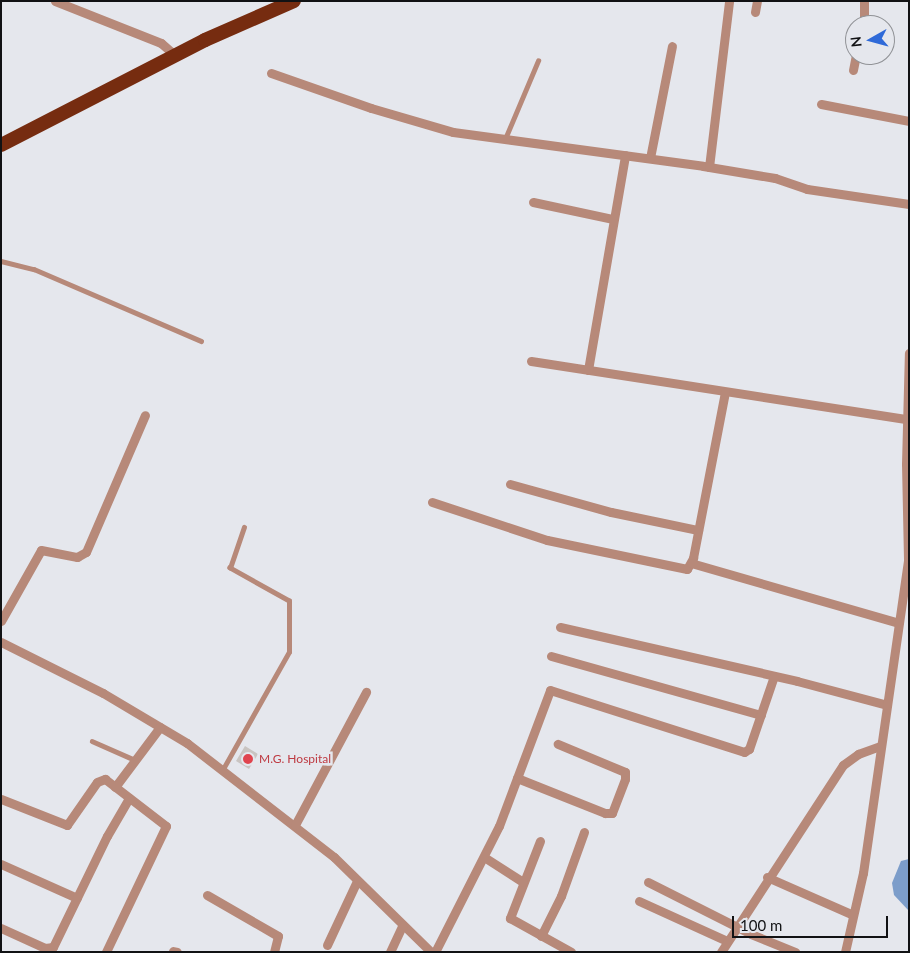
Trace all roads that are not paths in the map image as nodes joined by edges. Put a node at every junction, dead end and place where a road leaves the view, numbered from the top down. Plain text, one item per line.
1 (55, 1) edge
2 (294, 1) edge
3 (729, 1) edge
4 (757, 1) edge
5 (864, 1) edge
6 (754, 12) dead end
7 (864, 15) edge
8 (672, 46) dead end
9 (175, 55) junction
10 (538, 61) dead end
11 (854, 65) edge
12 (853, 70) dead end
13 (271, 74) dead end
14 (821, 104) dead end
15 (909, 121) edge
16 (505, 139) junction
17 (1, 145) edge
18 (625, 155) junction
19 (650, 158) junction
20 (708, 167) junction
21 (533, 202) dead end
22 (909, 204) edge
23 (613, 220) junction
24 (1, 261) edge
25 (201, 342) dead end
26 (909, 353) edge
27 (531, 361) dead end
28 (588, 370) junction
29 (725, 392) junction
30 (145, 415) dead end
31 (906, 419) junction
32 (510, 484) dead end
33 (432, 502) dead end
34 (244, 527) dead end
35 (698, 530) junction
36 (691, 563) junction
37 (1, 620) edge
38 (899, 623) junction
39 (560, 626) dead end
40 (1, 642) edge
41 (551, 656) dead end
42 (774, 676) junction
43 (366, 692) dead end
44 (887, 705) junction
45 (761, 715) junction
46 (160, 727) junction
47 (92, 741) dead end
48 (558, 744) dead end
49 (880, 746) junction
50 (135, 760) junction
51 (223, 769) junction
52 (517, 778) junction
53 (115, 787) junction
54 (129, 798) junction
55 (1, 799) edge
56 (295, 825) junction
57 (584, 832) dead end
58 (540, 841) dead end
59 (484, 858) junction
60 (1, 864) edge
61 (767, 877) junction
62 (357, 880) junction
63 (523, 882) junction
64 (648, 882) dead end
65 (207, 895) dead end
66 (77, 898) junction
67 (639, 901) dead end
68 (853, 914) junction
69 (402, 926) junction
70 (737, 926) junction
71 (1, 928) edge
72 (541, 936) junction
73 (727, 941) junction
74 (327, 945) dead end
75 (106, 952) edge
76 (274, 952) edge
77 (390, 952) edge
78 (431, 952) edge
79 (435, 952) edge
80 (571, 952) edge
81 (721, 952) edge
82 (795, 952) edge
83 (844, 952) edge

1 - 9 street
2 - 9 highway
3 - 20 street
4 - 6 street
5 - 7 street
8 - 19 street
9 - 17 highway
10 - 16 lane
11 - 12 street
13 - 16 street
14 - 15 street
16 - 18 street
18 - 19 street
18 - 23 street
19 - 20 street
20 - 22 street
21 - 23 street
23 - 28 street
24 - 25 lane
26 - 31 street
27 - 28 street
28 - 29 street
29 - 31 street
29 - 35 street
30 - 37 street
31 - 38 street
32 - 35 street
33 - 36 street
34 - 51 lane
35 - 36 street
36 - 38 street
38 - 44 street
39 - 42 street
40 - 46 street
41 - 45 street
42 - 44 street
42 - 45 street
43 - 56 street
44 - 49 street
45 - 52 street
46 - 50 street
46 - 51 street
47 - 50 lane
48 - 52 street
49 - 61 street
49 - 68 street
50 - 53 street
51 - 56 street
52 - 59 street
53 - 54 street
53 - 55 street
54 - 66 street
54 - 75 street
56 - 62 street
57 - 72 street
58 - 63 street
59 - 63 street
59 - 79 street
60 - 66 street
61 - 68 street
61 - 70 street
62 - 69 street
62 - 74 street
63 - 72 street
64 - 70 street
65 - 76 street
66 - 71 street
67 - 73 street
68 - 83 street
69 - 77 street
69 - 78 street
70 - 73 street
70 - 82 street
72 - 80 street
73 - 81 street

